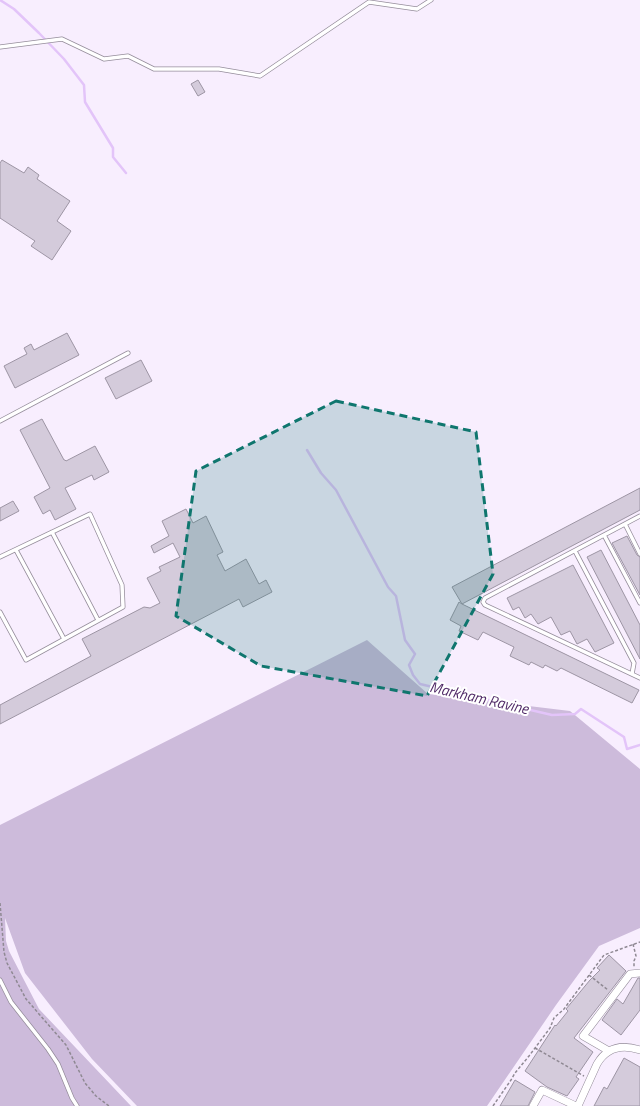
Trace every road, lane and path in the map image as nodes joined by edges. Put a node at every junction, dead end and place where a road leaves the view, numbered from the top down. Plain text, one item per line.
1 (431, 0) edge
2 (0, 47) edge
3 (128, 353) dead end
4 (0, 421) edge
5 (640, 516) edge
6 (625, 524) junction
7 (52, 532) junction
8 (604, 535) junction
9 (16, 550) junction
10 (575, 551) junction
11 (640, 554) edge
12 (0, 557) edge
13 (640, 603) edge
14 (0, 612) edge
15 (98, 620) junction
16 (64, 639) junction
17 (632, 674) junction
18 (640, 678) edge
19 (0, 902) edge
20 (640, 942) edge
21 (632, 944) junction
22 (637, 973) edge
23 (589, 975) junction
24 (0, 980) edge
25 (614, 994) junction
26 (535, 1048) junction
27 (640, 1050) edge
28 (609, 1051) junction
29 (590, 1080) junction
30 (77, 1106) edge
31 (109, 1106) edge
32 (492, 1106) edge
33 (533, 1106) edge
34 (577, 1106) edge

1 - 2 lane
3 - 4 lane
5 - 6 lane
6 - 8 lane
6 - 11 lane
7 - 9 lane
7 - 15 lane
7 - 15 lane
8 - 10 lane
8 - 13 lane
9 - 12 lane
9 - 16 lane
10 - 17 lane
10 - 17 lane
14 - 16 lane
15 - 16 lane
17 - 18 lane
19 - 31 path
20 - 21 path
21 - 22 path
21 - 23 path
22 - 25 street
23 - 25 path
23 - 26 path
24 - 30 lane
25 - 28 street
26 - 29 path
26 - 32 path
27 - 28 street
28 - 29 street
29 - 34 street
33 - 34 street

